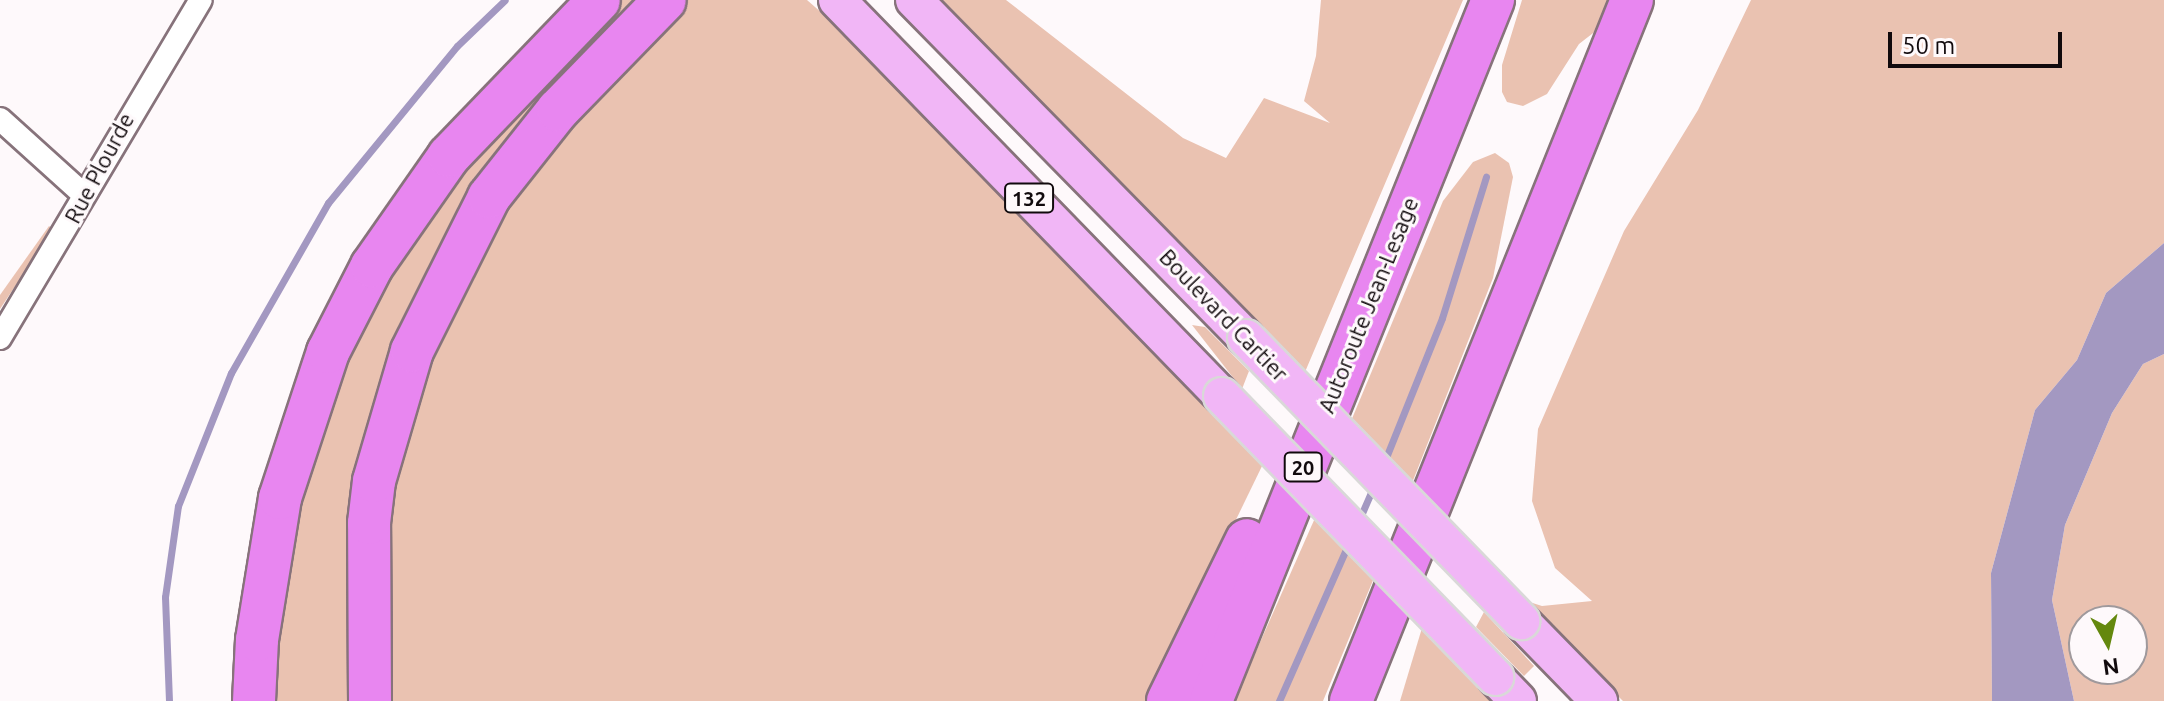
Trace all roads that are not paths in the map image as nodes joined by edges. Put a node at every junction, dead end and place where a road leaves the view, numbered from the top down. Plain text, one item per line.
1 (201, 0) edge
2 (599, 0) edge
3 (665, 0) edge
4 (837, 0) edge
5 (914, 0) edge
6 (1493, 0) edge
7 (1632, 0) edge
8 (0, 119) edge
9 (82, 193) junction
10 (1546, 216) junction
11 (1396, 233) junction
12 (0, 338) edge
13 (1507, 689) edge
14 (254, 701) edge
15 (370, 701) edge
16 (1168, 701) edge
17 (1211, 701) edge
18 (1351, 701) edge
19 (1380, 701) edge
20 (1599, 701) edge

1 - 9 street, Rue Plourde
2 - 14 highway
3 - 15 highway
4 - 13 main road, 132, bridge
5 - 20 main road, Boulevard Cartier / 132, bridge
6 - 11 highway, Autoroute Jean-Lesage / 20
7 - 10 highway
8 - 9 street
9 - 12 street, Rue Plourde
10 - 18 highway
10 - 19 highway
11 - 16 highway
11 - 17 highway, Autoroute Jean-Lesage / 20

